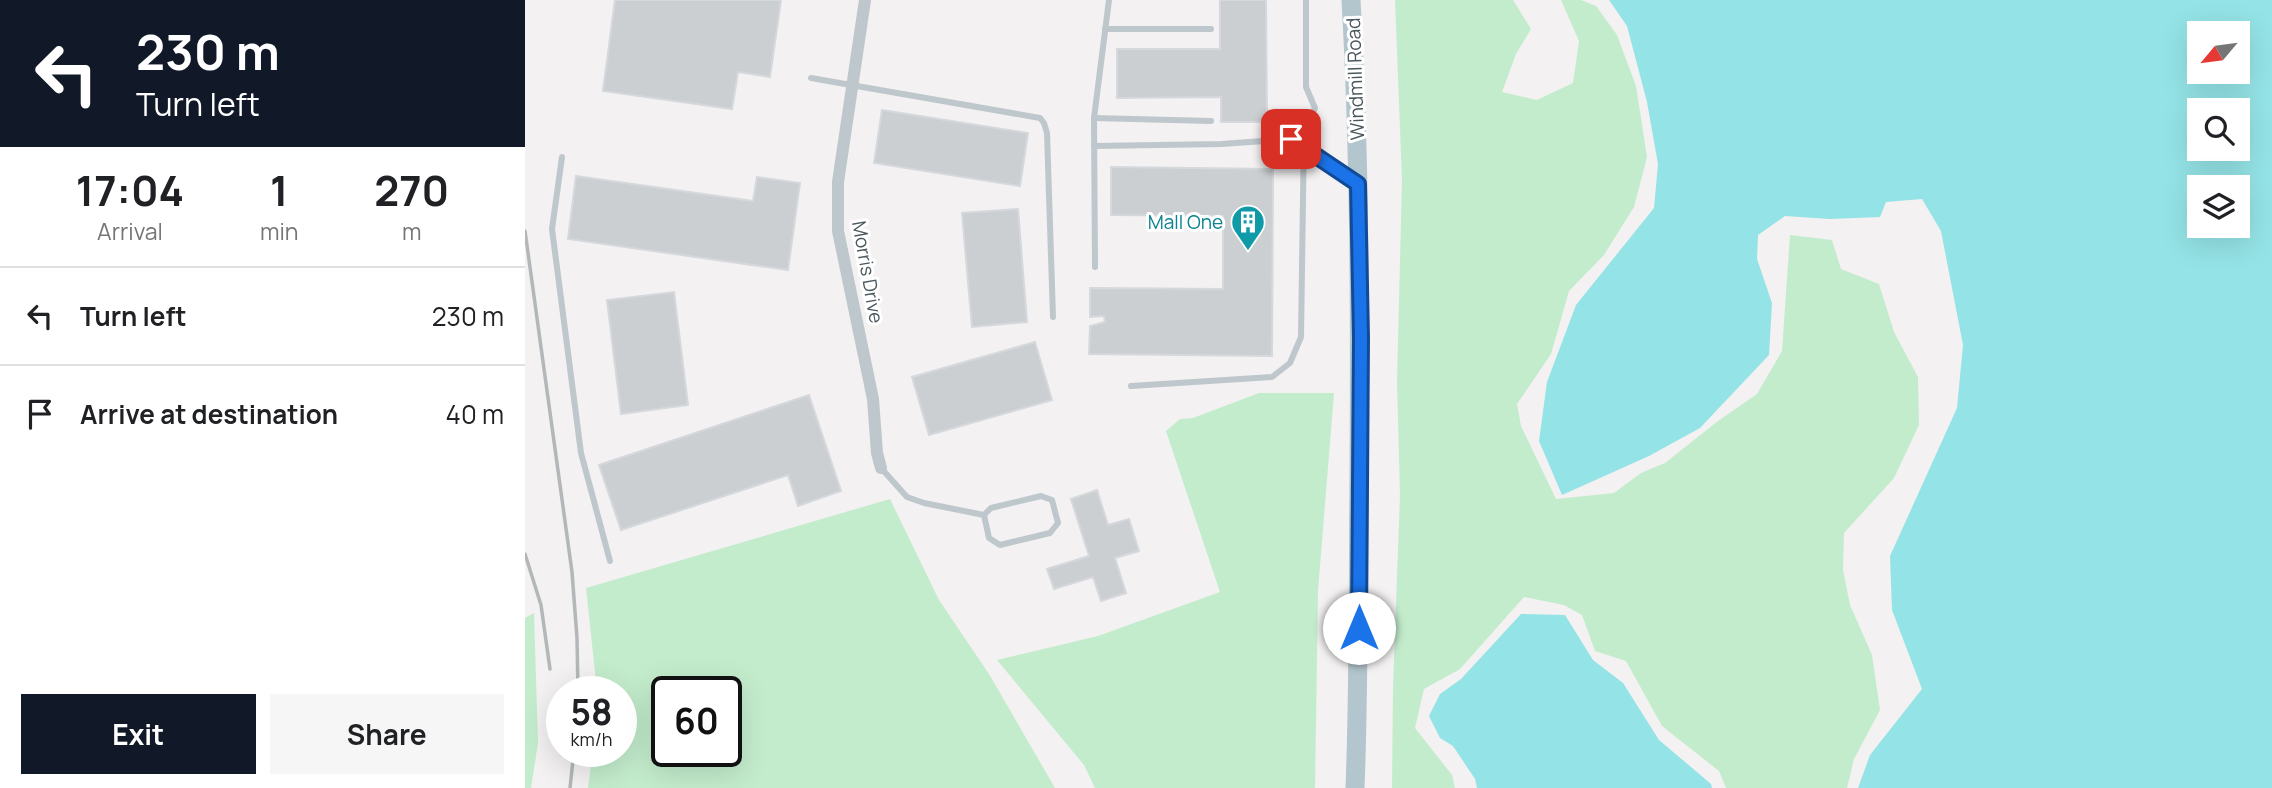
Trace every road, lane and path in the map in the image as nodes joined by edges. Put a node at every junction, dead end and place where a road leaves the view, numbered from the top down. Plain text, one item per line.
1 (865, 0) edge
2 (1109, 0) edge
3 (1306, 0) edge
4 (1352, 0) edge
5 (1105, 29) junction
6 (1211, 29) dead end
7 (811, 78) dead end
8 (853, 83) junction
9 (1094, 118) junction
10 (1211, 121) dead end
11 (1094, 146) junction
12 (1303, 147) junction
13 (562, 157) dead end
14 (1358, 184) junction
15 (1095, 267) dead end
16 (1053, 317) dead end
17 (1131, 386) dead end
18 (881, 468) joint
19 (984, 515) junction
20 (610, 561) dead end
21 (1355, 788) edge

1 - 8 street, Morris Drive
2 - 5 lane
3 - 12 lane
4 - 14 main road, Windmill Road
5 - 6 lane
5 - 9 lane
7 - 8 lane
8 - 16 lane
8 - 18 street, Morris Drive
9 - 10 lane
9 - 11 lane
11 - 12 lane
11 - 15 lane
12 - 14 lane
12 - 17 lane
13 - 20 lane
14 - 21 main road, Windmill Road
18 - 19 lane
19 - 19 lane

